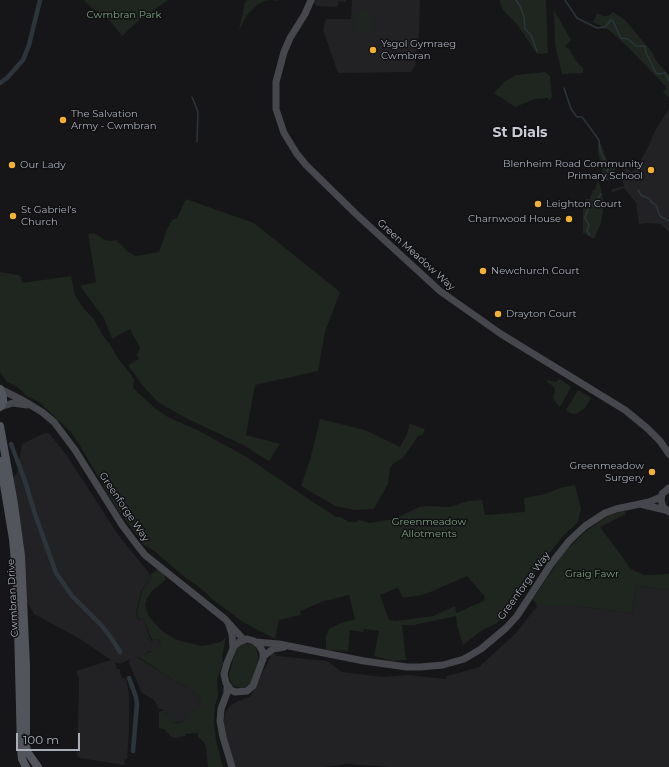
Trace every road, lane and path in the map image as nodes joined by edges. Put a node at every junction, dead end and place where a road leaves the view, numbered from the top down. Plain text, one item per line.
1 (311, 0) edge
2 (0, 389) edge
3 (33, 406) junction
4 (0, 407) edge
5 (0, 426) edge
6 (669, 454) edge
7 (0, 461) edge
8 (668, 487) edge
9 (661, 497) junction
10 (640, 504) junction
11 (667, 511) edge
12 (229, 623) junction
13 (244, 640) junction
14 (256, 642) junction
15 (233, 648) junction
16 (298, 648) junction
17 (264, 656) junction
18 (228, 686) junction
19 (240, 692) junction
20 (224, 703) junction
21 (26, 767) edge
22 (38, 767) edge
23 (232, 767) edge

1 - 6 street, Green Meadow Way
2 - 3 street, Greenforge Way
2 - 4 main road
3 - 4 street, Greenforge Way
3 - 12 street, Greenforge Way
5 - 22 main road, Cwmbran Drive
7 - 21 main road, Cwmbran Drive
8 - 9 street
9 - 10 street, Greenforge Way
9 - 11 street
10 - 11 street, Greenforge Way
10 - 16 street, Greenforge Way
12 - 13 street, Greenforge Way
12 - 15 street
13 - 14 street, Greenforge Way
13 - 15 street
14 - 16 street, Greenforge Way
14 - 17 street
15 - 18 street
16 - 17 street, Greenforge Way
17 - 19 street
18 - 19 street
18 - 20 street
19 - 20 street
20 - 23 street

